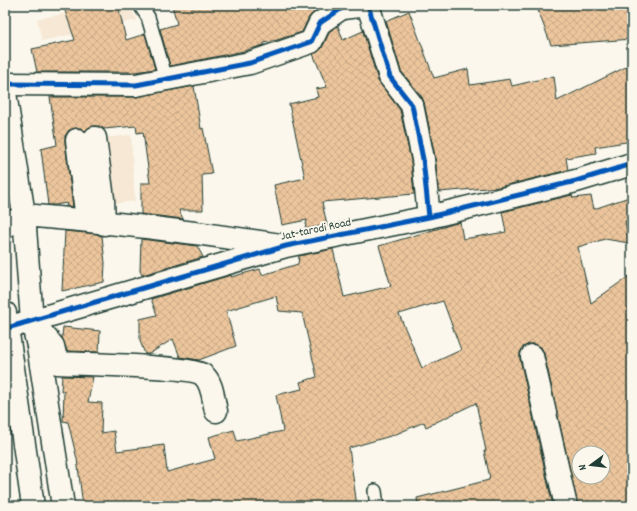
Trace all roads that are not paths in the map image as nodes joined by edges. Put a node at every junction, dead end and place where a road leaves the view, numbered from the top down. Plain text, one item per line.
1 (140, 5) edge
2 (342, 6) edge
3 (166, 79) junction
4 (5, 84) edge
5 (5, 94) edge
6 (86, 139) dead end
7 (632, 164) edge
8 (24, 215) junction
9 (429, 217) junction
10 (96, 222) junction
11 (5, 227) edge
12 (286, 246) junction
13 (6, 320) edge
14 (32, 321) junction
15 (532, 356) dead end
16 (216, 411) dead end
17 (375, 491) dead end
18 (33, 506) edge
19 (64, 506) edge
20 (377, 506) edge
21 (566, 506) edge

1 - 3 lane
2 - 3 street
2 - 9 street
3 - 4 street
5 - 8 street
6 - 10 street
7 - 9 street, Jat-tarodi Road
8 - 10 street
8 - 11 street
8 - 14 street
9 - 12 street, Jat-tarodi Road
10 - 12 street
12 - 14 street, Jat-tarodi Road
13 - 14 street, Jat-tarodi Road
13 - 18 street
14 - 16 street
14 - 19 street
15 - 21 street
17 - 20 lane

